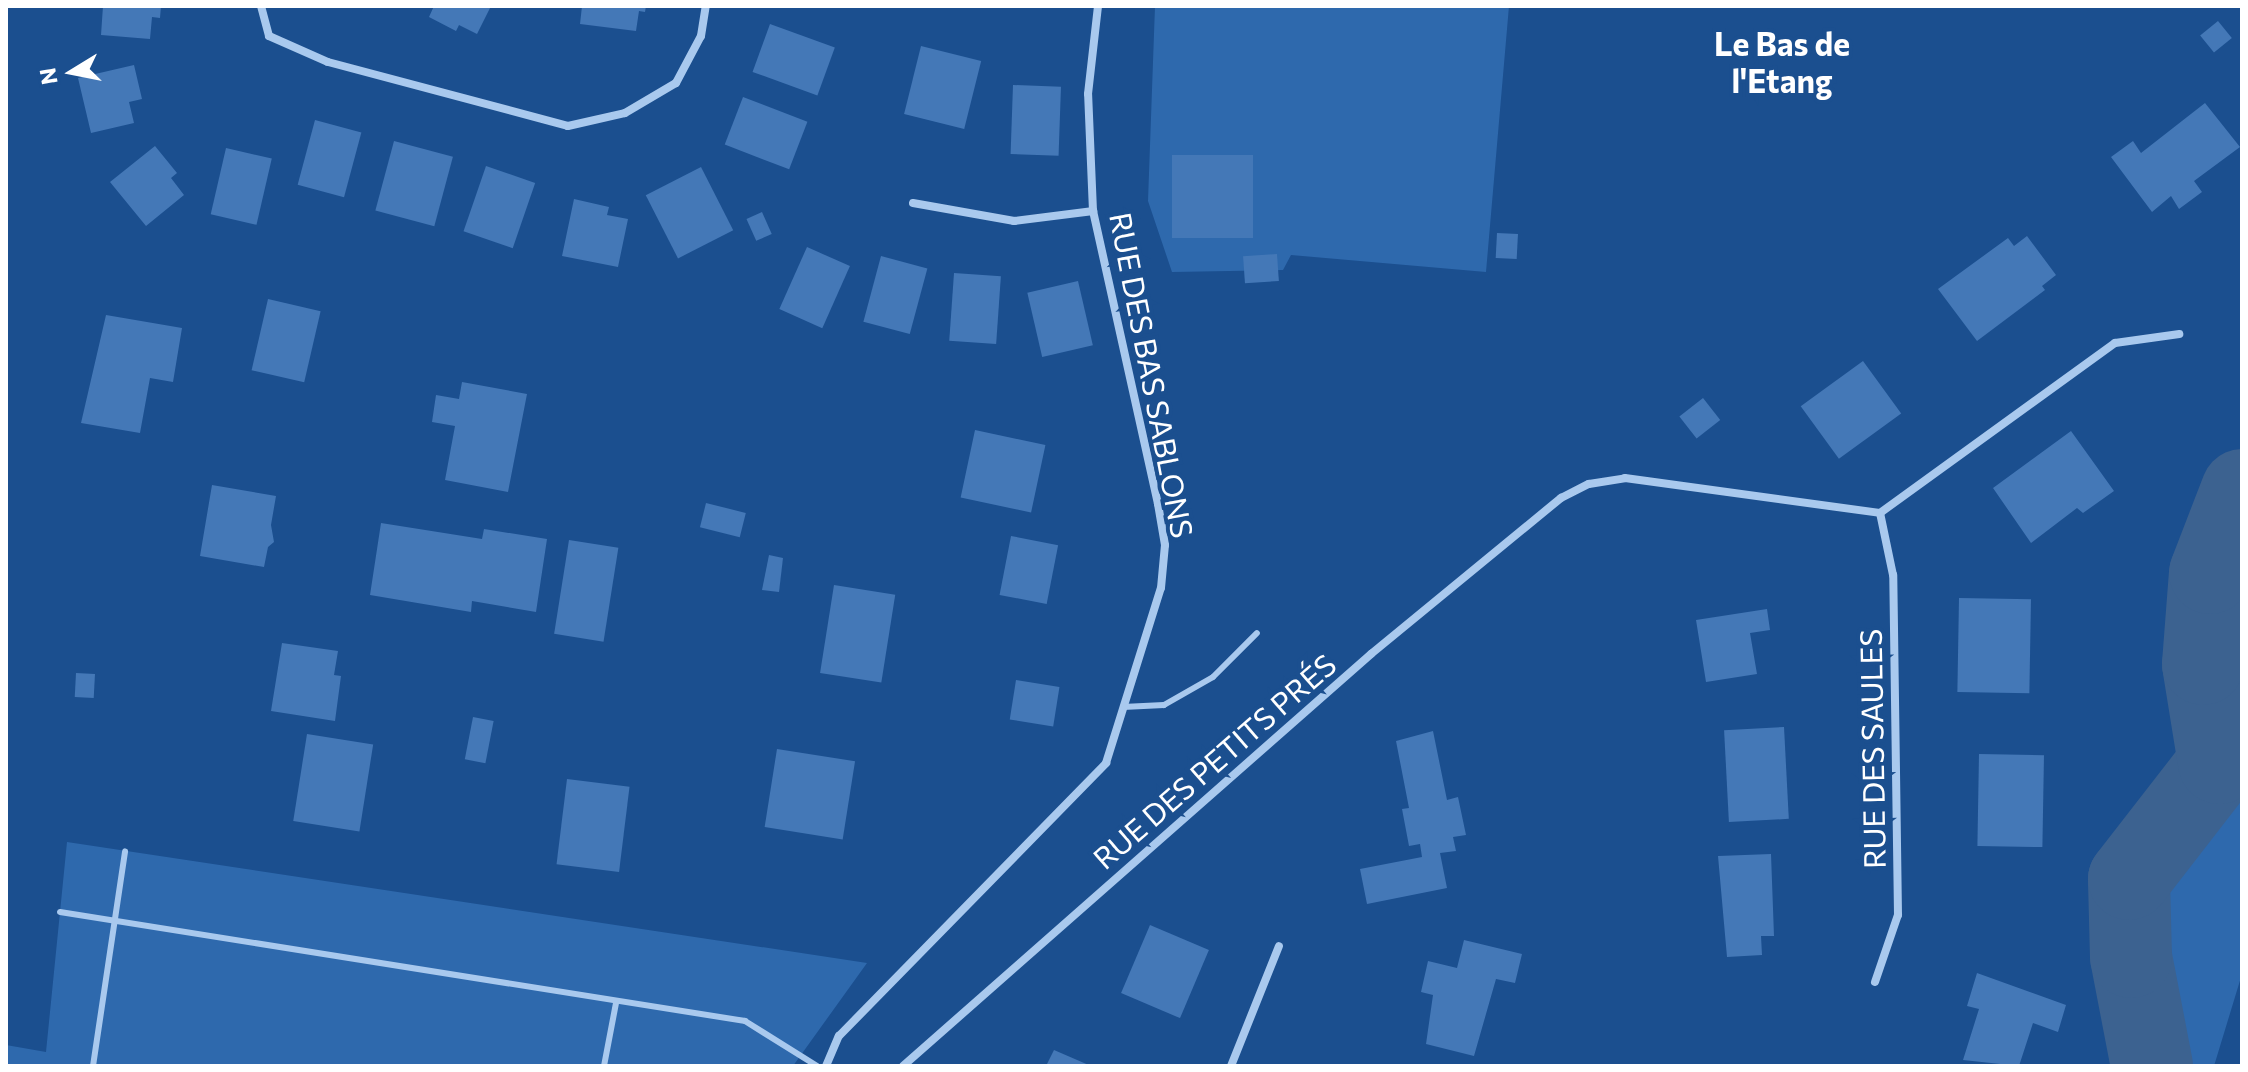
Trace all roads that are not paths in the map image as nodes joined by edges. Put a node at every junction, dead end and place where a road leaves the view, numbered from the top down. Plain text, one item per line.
1 (261, 6) edge
2 (706, 6) edge
3 (1098, 6) edge
4 (913, 203) dead end
5 (1093, 211) junction
6 (2179, 334) dead end
7 (1880, 513) junction
8 (1257, 633) dead end
9 (1123, 707) junction
10 (125, 851) dead end
11 (60, 912) dead end
12 (114, 919) junction
13 (1279, 946) dead end
14 (1875, 982) dead end
15 (616, 1003) junction
16 (93, 1066) edge
17 (604, 1066) edge
18 (817, 1066) edge
19 (826, 1066) edge
20 (903, 1066) edge
21 (1231, 1066) edge

1 - 2 street
3 - 5 street, RUE DES BAS SABLONS
4 - 5 street
5 - 9 street, RUE DES BAS SABLONS
6 - 7 street
7 - 14 street, RUE DES SAULES
7 - 20 street, RUE DES PETITS PRÉS
8 - 9 lane
9 - 19 street, RUE DES BAS SABLONS
10 - 12 lane
11 - 12 lane
12 - 15 lane
12 - 16 lane
13 - 21 street
15 - 17 lane
15 - 18 lane

